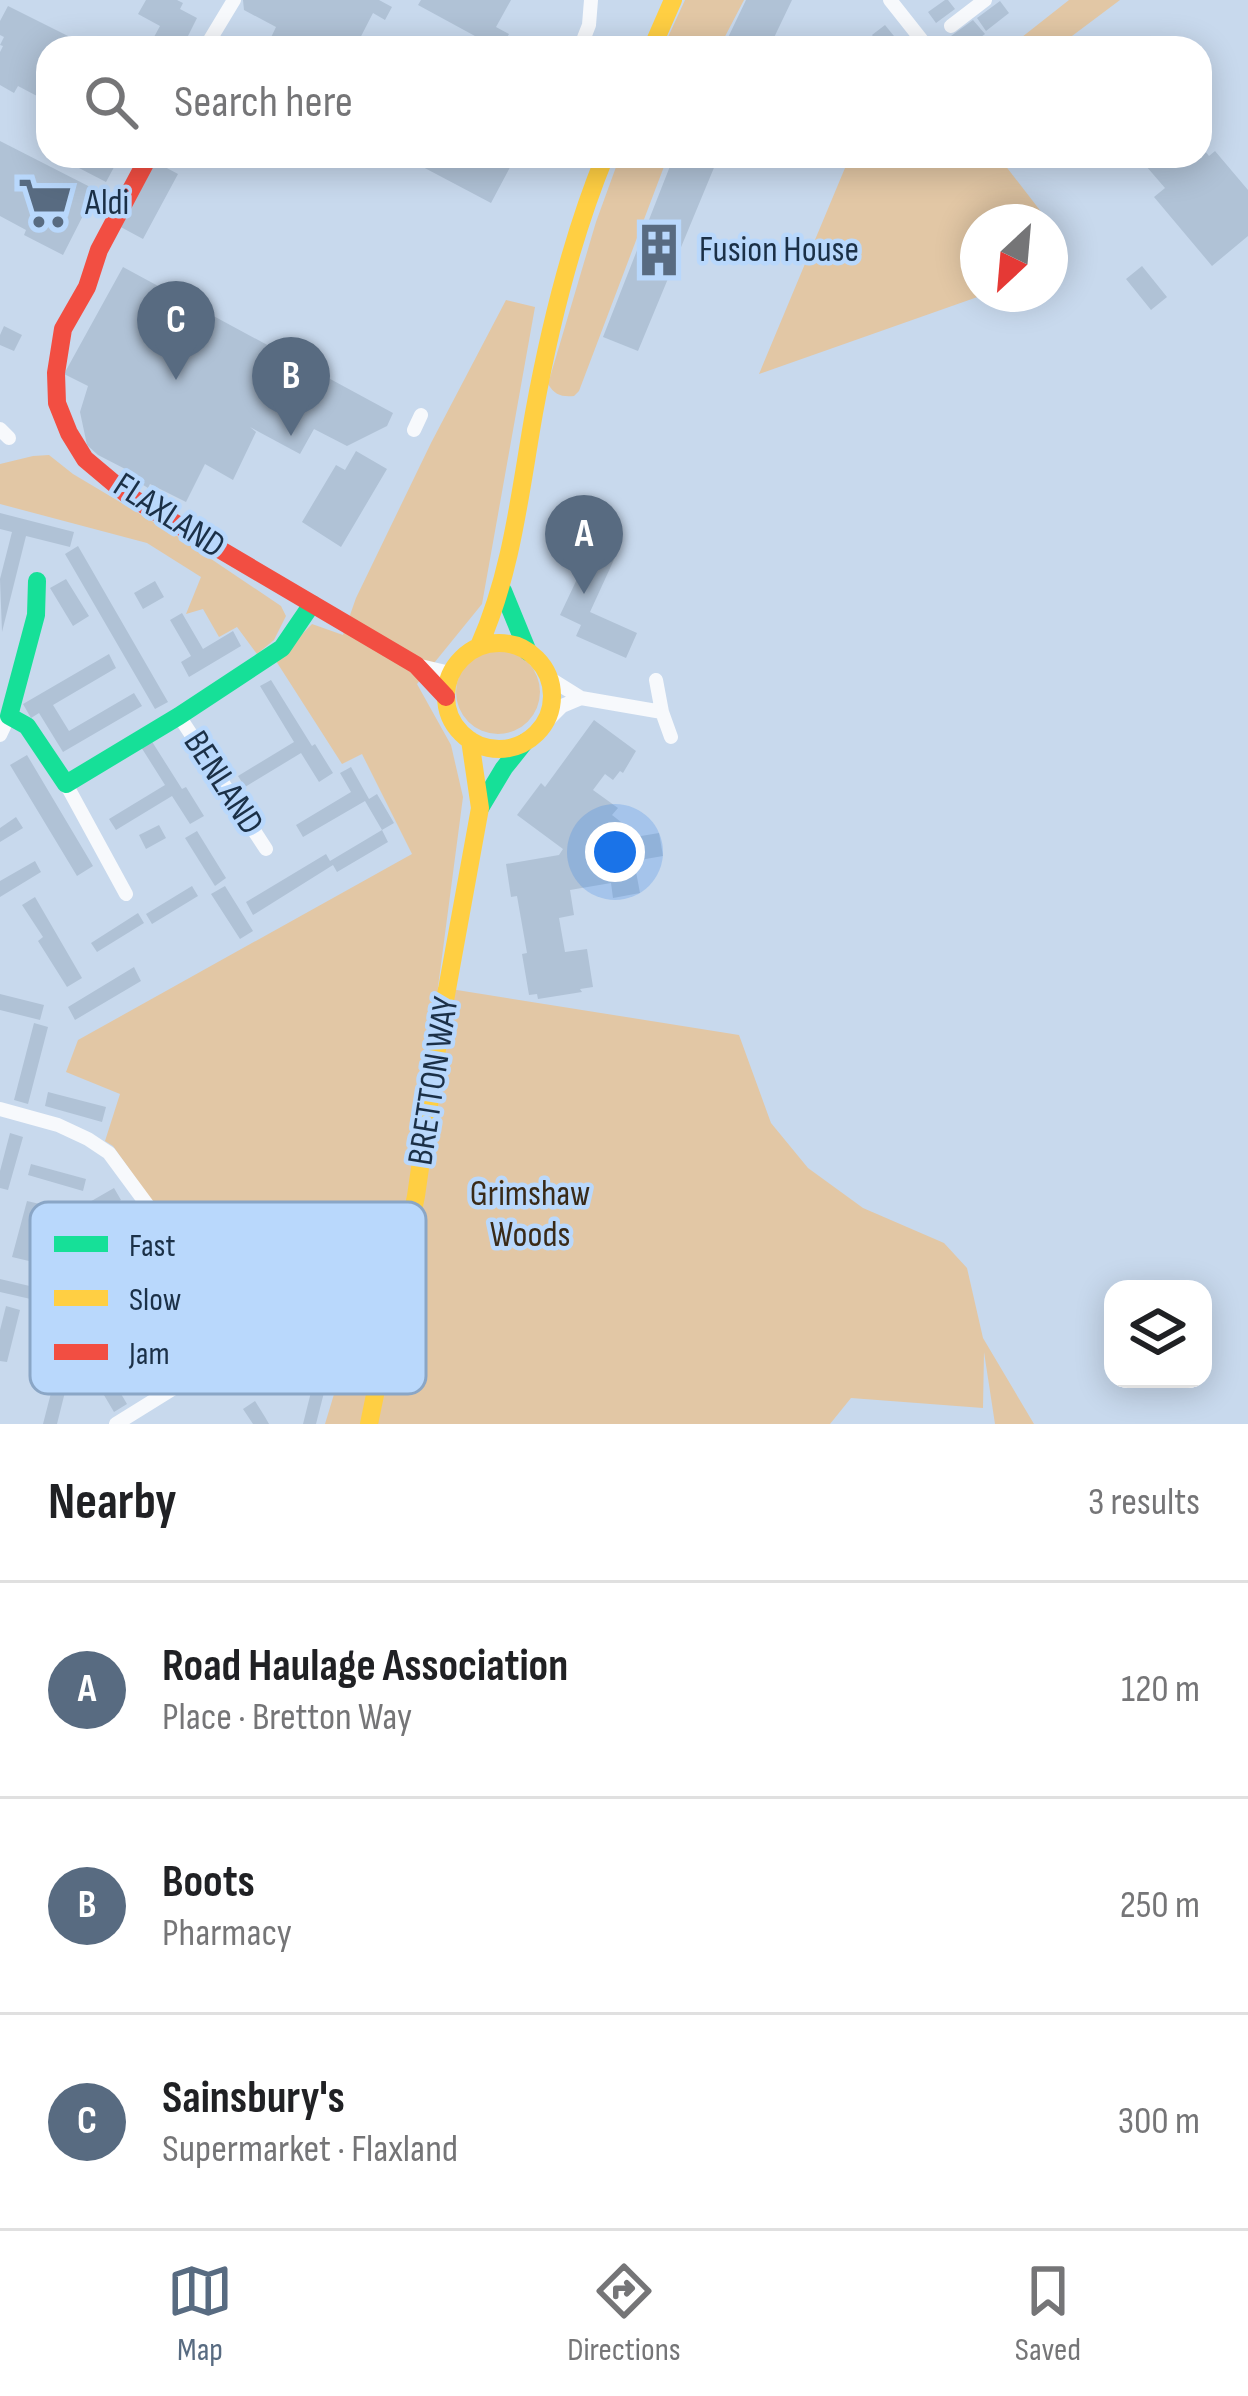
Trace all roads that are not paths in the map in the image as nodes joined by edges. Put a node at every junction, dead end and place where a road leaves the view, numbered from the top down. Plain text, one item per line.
1 (234, 0) edge
2 (591, 0) edge
3 (673, 0) edge
4 (890, 0) edge
5 (986, 0) edge
6 (950, 26) dead end
7 (212, 36) edge
8 (585, 36) edge
9 (657, 36) edge
10 (918, 36) edge
11 (143, 168) edge
12 (600, 168) edge
13 (37, 581) dead end
14 (503, 591) junction
15 (312, 604) junction
16 (479, 646) junction
17 (528, 652) junction
18 (416, 665) junction
19 (450, 673) junction
20 (549, 678) junction
21 (656, 680) dead end
22 (446, 697) junction
23 (581, 698) junction
24 (662, 712) junction
25 (179, 716) junction
26 (4, 725) edge
27 (543, 725) junction
28 (671, 737) dead end
29 (470, 740) junction
30 (524, 742) junction
31 (66, 784) junction
32 (480, 808) junction
33 (266, 849) dead end
34 (126, 895) dead end
35 (0, 1109) edge
36 (145, 1202) edge
37 (415, 1202) edge
38 (164, 1394) edge
39 (376, 1394) edge
40 (116, 1424) edge
41 (369, 1424) edge

1 - 7 street
2 - 8 street
3 - 9 street
4 - 10 street
5 - 6 street
11 - 15 street, FLAXLAND
12 - 14 street
13 - 26 street
14 - 16 street
14 - 17 street
15 - 18 street, FLAXLAND
15 - 25 street, BENLAND
16 - 17 street
16 - 19 street
17 - 20 street
18 - 19 street, FLAXLAND
18 - 22 street, FLAXLAND
19 - 22 street
20 - 23 street
20 - 27 street
21 - 24 street
22 - 29 street
23 - 24 street
23 - 27 street
24 - 28 street
25 - 31 street, BENLAND
25 - 33 street, BENLAND
26 - 31 street
27 - 30 street
29 - 30 street
29 - 32 street, BRETTON WAY
30 - 32 street, BRETTON WAY
31 - 34 street
32 - 37 street, BRETTON WAY
35 - 36 street
38 - 40 street
39 - 41 street, BRETTON WAY

